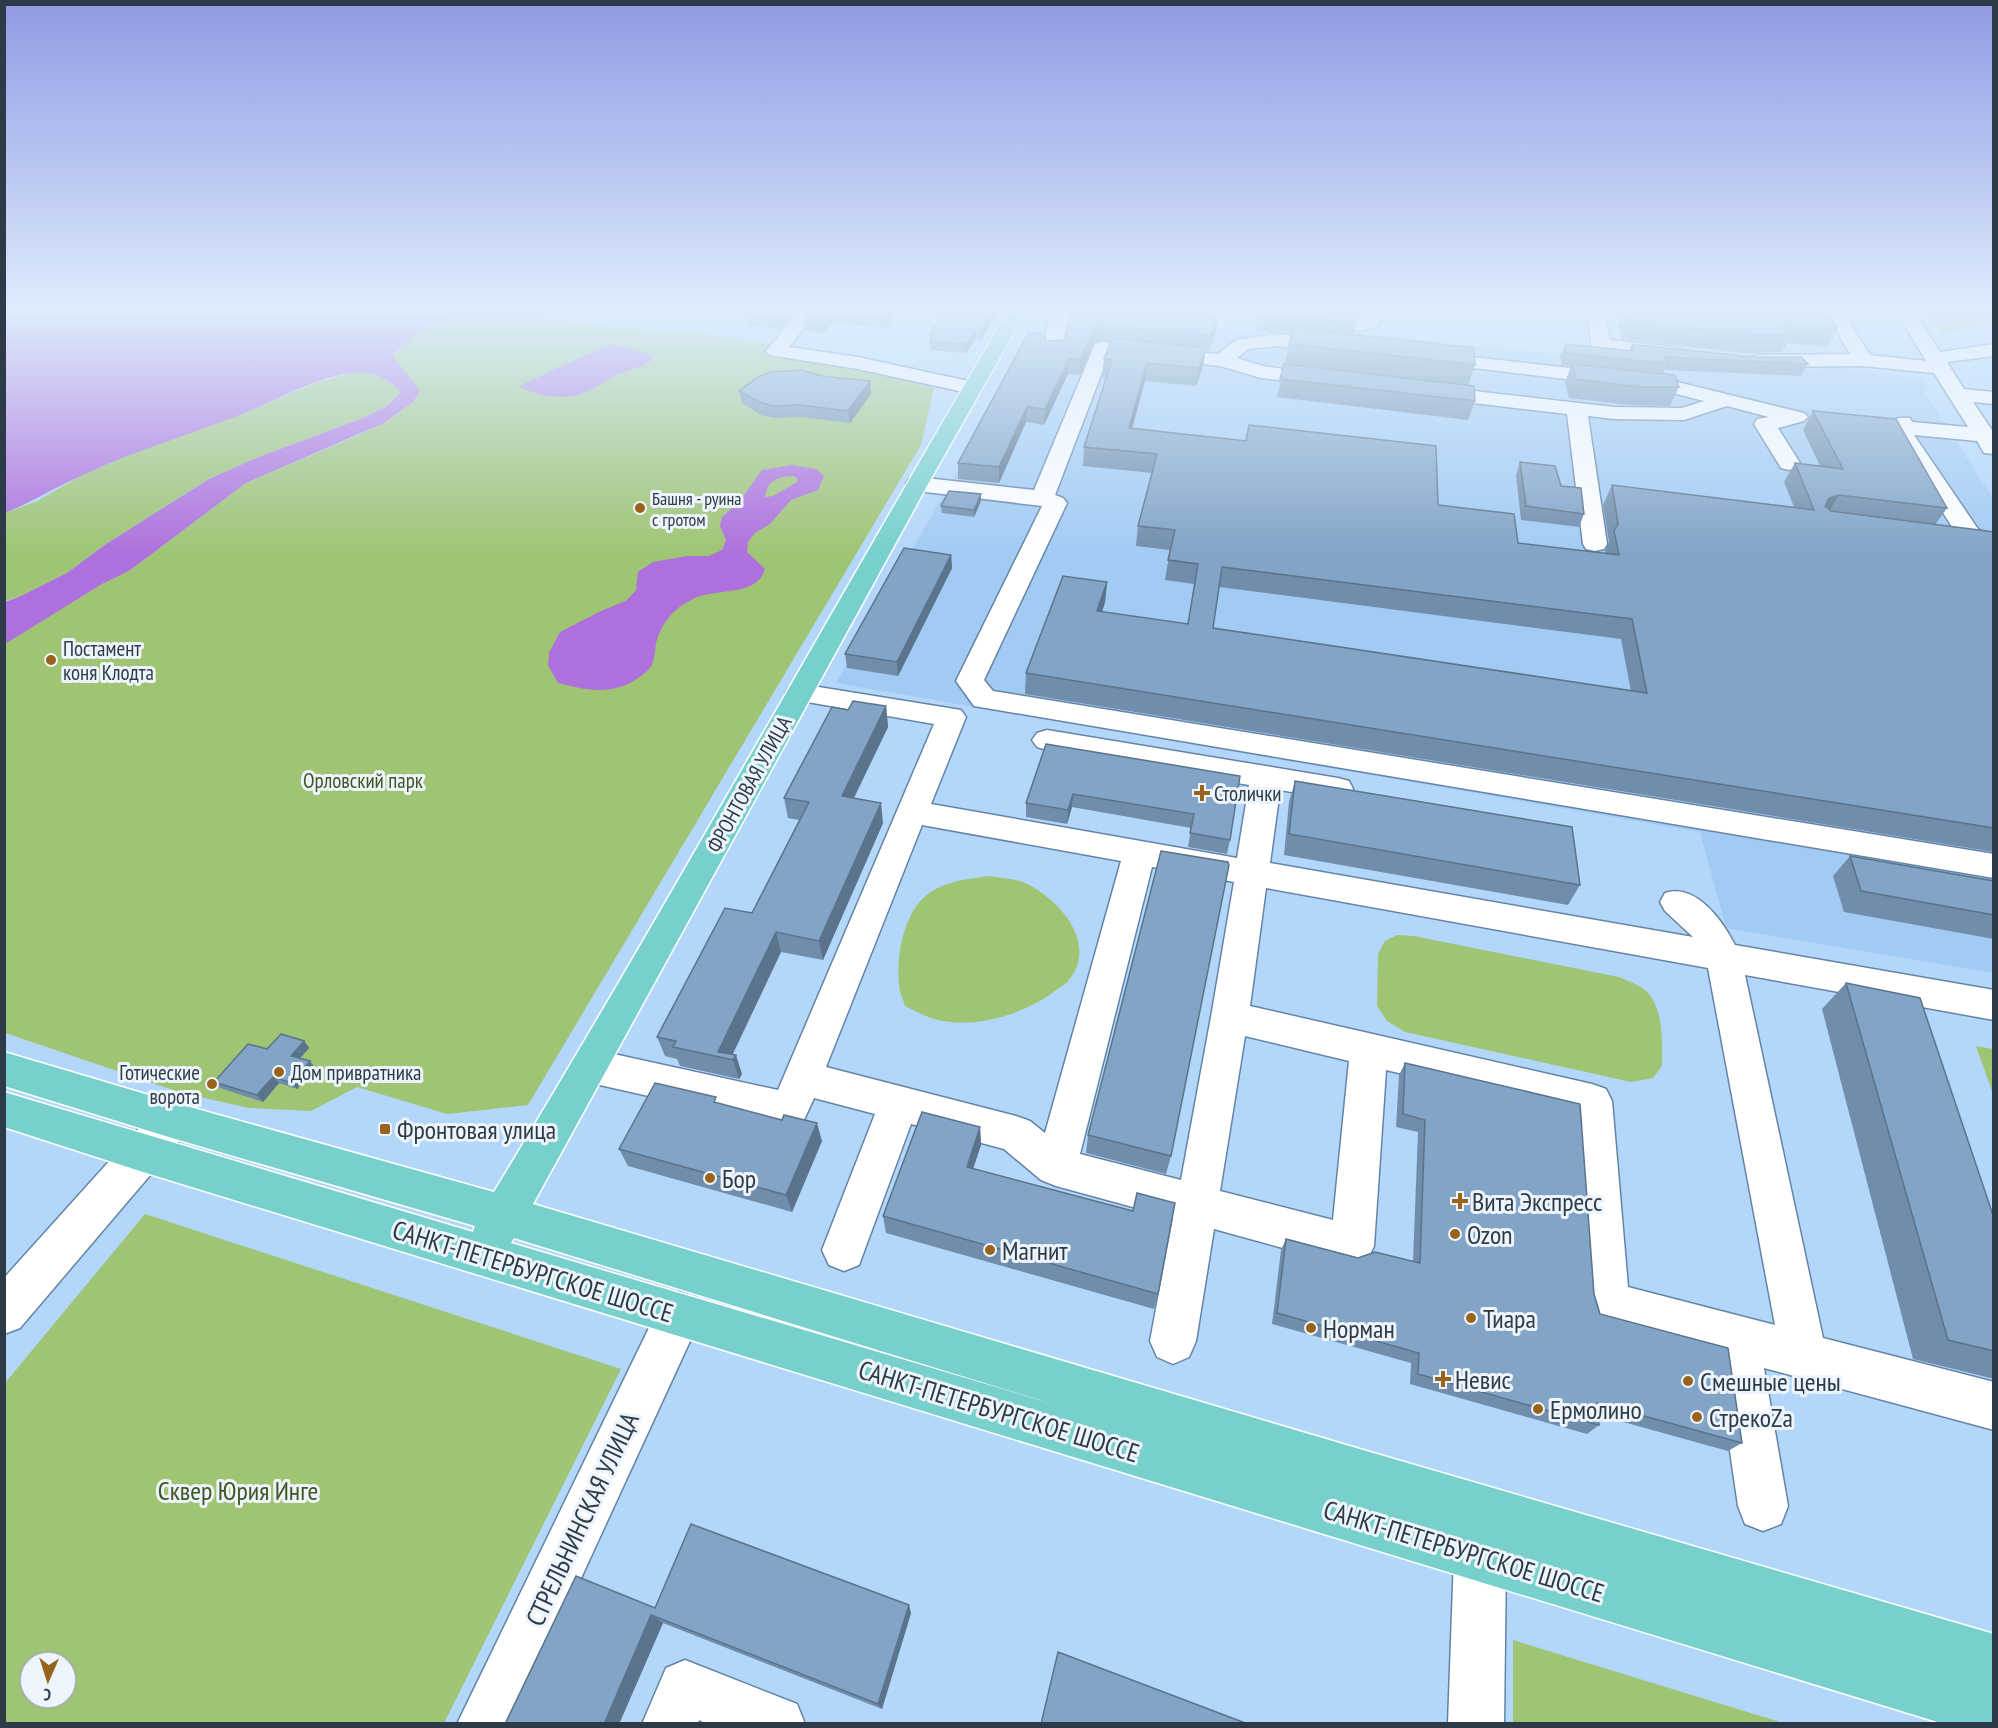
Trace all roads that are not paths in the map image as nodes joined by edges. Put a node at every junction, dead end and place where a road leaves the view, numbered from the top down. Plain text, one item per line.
1 (970, 394) edge
2 (1084, 394) edge
3 (1446, 394) edge
4 (1700, 394) edge
5 (1958, 394) joint
6 (1994, 398) edge
7 (1495, 399) junction
8 (1726, 400) junction
9 (1577, 409) junction
10 (1468, 411) edge
11 (1796, 417) junction
12 (1818, 419) edge
13 (1841, 421) edge
14 (1904, 421) junction
15 (1988, 442) edge
16 (1789, 463) dead end
17 (917, 484) junction
18 (1042, 498) junction
19 (1946, 540) edge
20 (1595, 544) dead end
21 (1994, 545) edge
22 (800, 693) junction
23 (1047, 740) dead end
24 (1266, 777) junction
25 (1360, 792) edge
26 (912, 812) junction
27 (1140, 852) junction
28 (1994, 866) edge
29 (1253, 872) junction
30 (1677, 902) dead end
31 (1723, 956) junction
32 (1905, 987) junction
33 (1994, 1005) edge
34 (1230, 1017) junction
35 (1920, 1032) edge
36 (1368, 1049) junction
37 (591, 1066) junction
38 (4, 1069) edge
39 (802, 1078) junction
40 (899, 1104) junction
41 (4, 1109) edge
42 (172, 1120) junction
43 (143, 1153) junction
44 (1056, 1167) junction
45 (1196, 1206) junction
46 (493, 1235) junction
47 (844, 1250) dead end
48 (4, 1312) edge
49 (679, 1314) junction
50 (1736, 1338) junction
51 (1173, 1341) dead end
52 (1803, 1356) junction
53 (1994, 1406) edge
54 (1763, 1506) dead end
55 (1480, 1556) junction
56 (1994, 1661) edge
57 (1994, 1711) edge
58 (485, 1724) edge
59 (670, 1724) edge
60 (777, 1724) edge
61 (1476, 1724) edge

1 - 17 main road, ФРОНТОВАЯ УЛИЦА
2 - 18 street
3 - 7 street
4 - 8 street
5 - 6 street
5 - 15 street
7 - 9 street
7 - 10 street
8 - 9 street
8 - 11 street
9 - 20 street
11 - 12 street
11 - 16 street
13 - 14 street
14 - 15 street
14 - 21 street
17 - 18 street
17 - 22 main road, ФРОНТОВАЯ УЛИЦА
18 - 28 street
19 - 21 street
22 - 26 street
22 - 37 main road, ФРОНТОВАЯ УЛИЦА
23 - 24 street
24 - 25 street
24 - 29 street
26 - 27 street
26 - 39 street
27 - 29 street
27 - 44 street
29 - 31 street
29 - 34 street
30 - 31 street
31 - 32 street
31 - 52 street
32 - 33 street
32 - 35 street
34 - 36 street
34 - 45 street
36 - 45 street
36 - 50 street
37 - 39 street
37 - 46 main road, ФРОНТОВАЯ УЛИЦА
38 - 42 main road, САНКТ-ПЕТЕРБУРГСКОЕ ШОССЕ
39 - 40 street
40 - 44 street
40 - 47 street
41 - 43 main road, САНКТ-ПЕТЕРБУРГСКОЕ ШОССЕ
42 - 43 street
42 - 46 main road, САНКТ-ПЕТЕРБУРГСКОЕ ШОССЕ
43 - 46 main road, САНКТ-ПЕТЕРБУРГСКОЕ ШОССЕ
43 - 48 street
44 - 45 street
45 - 51 street
46 - 49 main road, САНКТ-ПЕТЕРБУРГСКОЕ ШОССЕ
46 - 56 main road, САНКТ-ПЕТЕРБУРГСКОЕ ШОССЕ
49 - 55 main road, САНКТ-ПЕТЕРБУРГСКОЕ ШОССЕ
49 - 58 street, СТРЕЛЬНИНСКАЯ УЛИЦА
50 - 52 street
50 - 54 street
52 - 53 street
55 - 57 main road, САНКТ-ПЕТЕРБУРГСКОЕ ШОССЕ
55 - 61 street
59 - 60 street

